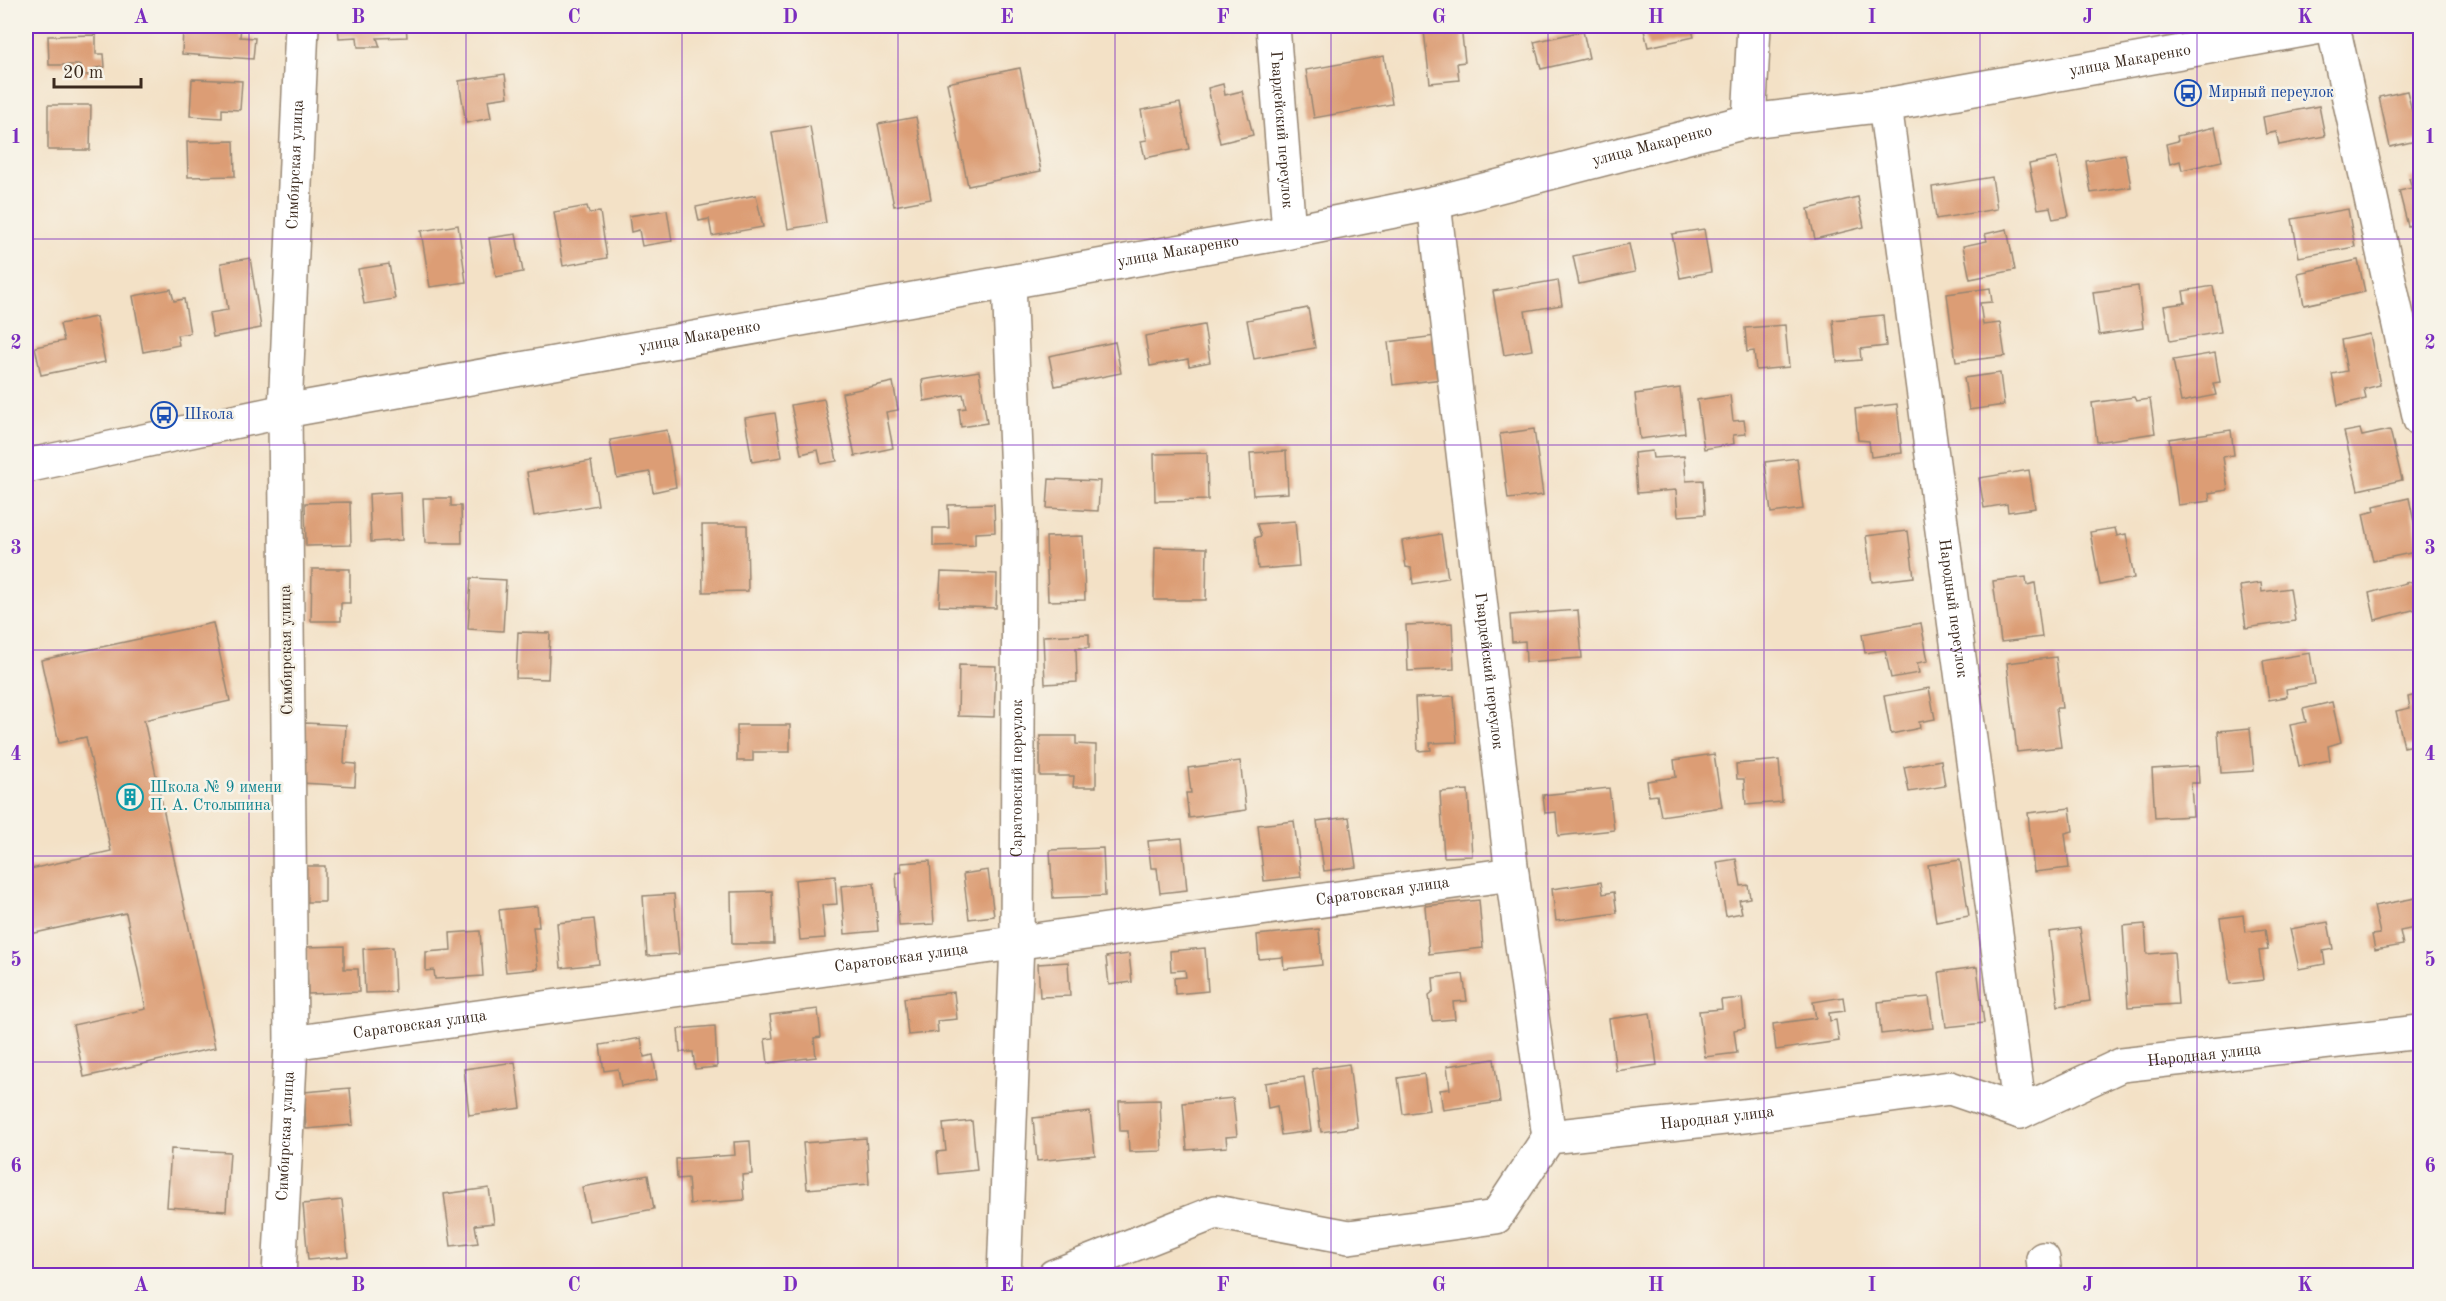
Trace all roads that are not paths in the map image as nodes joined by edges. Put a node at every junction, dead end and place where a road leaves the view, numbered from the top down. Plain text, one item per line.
1 (302, 26) edge
2 (1273, 26) edge
3 (1754, 26) edge
4 (2325, 26) edge
5 (2333, 26) edge
6 (2217, 36) edge
7 (1885, 105) junction
8 (1749, 121) junction
9 (1434, 203) junction
10 (1289, 232) junction
11 (1009, 282) junction
12 (285, 411) junction
13 (2421, 420) edge
14 (26, 466) edge
15 (1512, 874) junction
16 (1017, 942) junction
17 (2421, 1032) edge
18 (291, 1043) junction
19 (2020, 1112) junction
20 (1549, 1137) junction
21 (279, 1275) edge
22 (1004, 1275) edge
23 (1054, 1275) edge

1 - 12 street, Симбирская улица
2 - 10 street, Гвардейский переулок
3 - 8 street
4 - 6 street, улица Макаренко
5 - 13 street
6 - 7 street, улица Макаренко
7 - 8 street, улица Макаренко
7 - 19 street, Народный переулок
8 - 9 street, улица Макаренко
9 - 10 street, улица Макаренко
9 - 15 street, Гвардейский переулок
10 - 11 street, улица Макаренко
11 - 12 street, улица Макаренко
11 - 16 street, Саратовский переулок
12 - 14 street, улица Макаренко
12 - 18 street, Симбирская улица
15 - 16 street, Саратовская улица
15 - 20 street, Гвардейский переулок
16 - 18 street, Саратовская улица
16 - 22 street, Саратовский переулок
17 - 19 street, Народная улица
18 - 21 street, Симбирская улица
19 - 20 street, Народная улица
20 - 23 street

